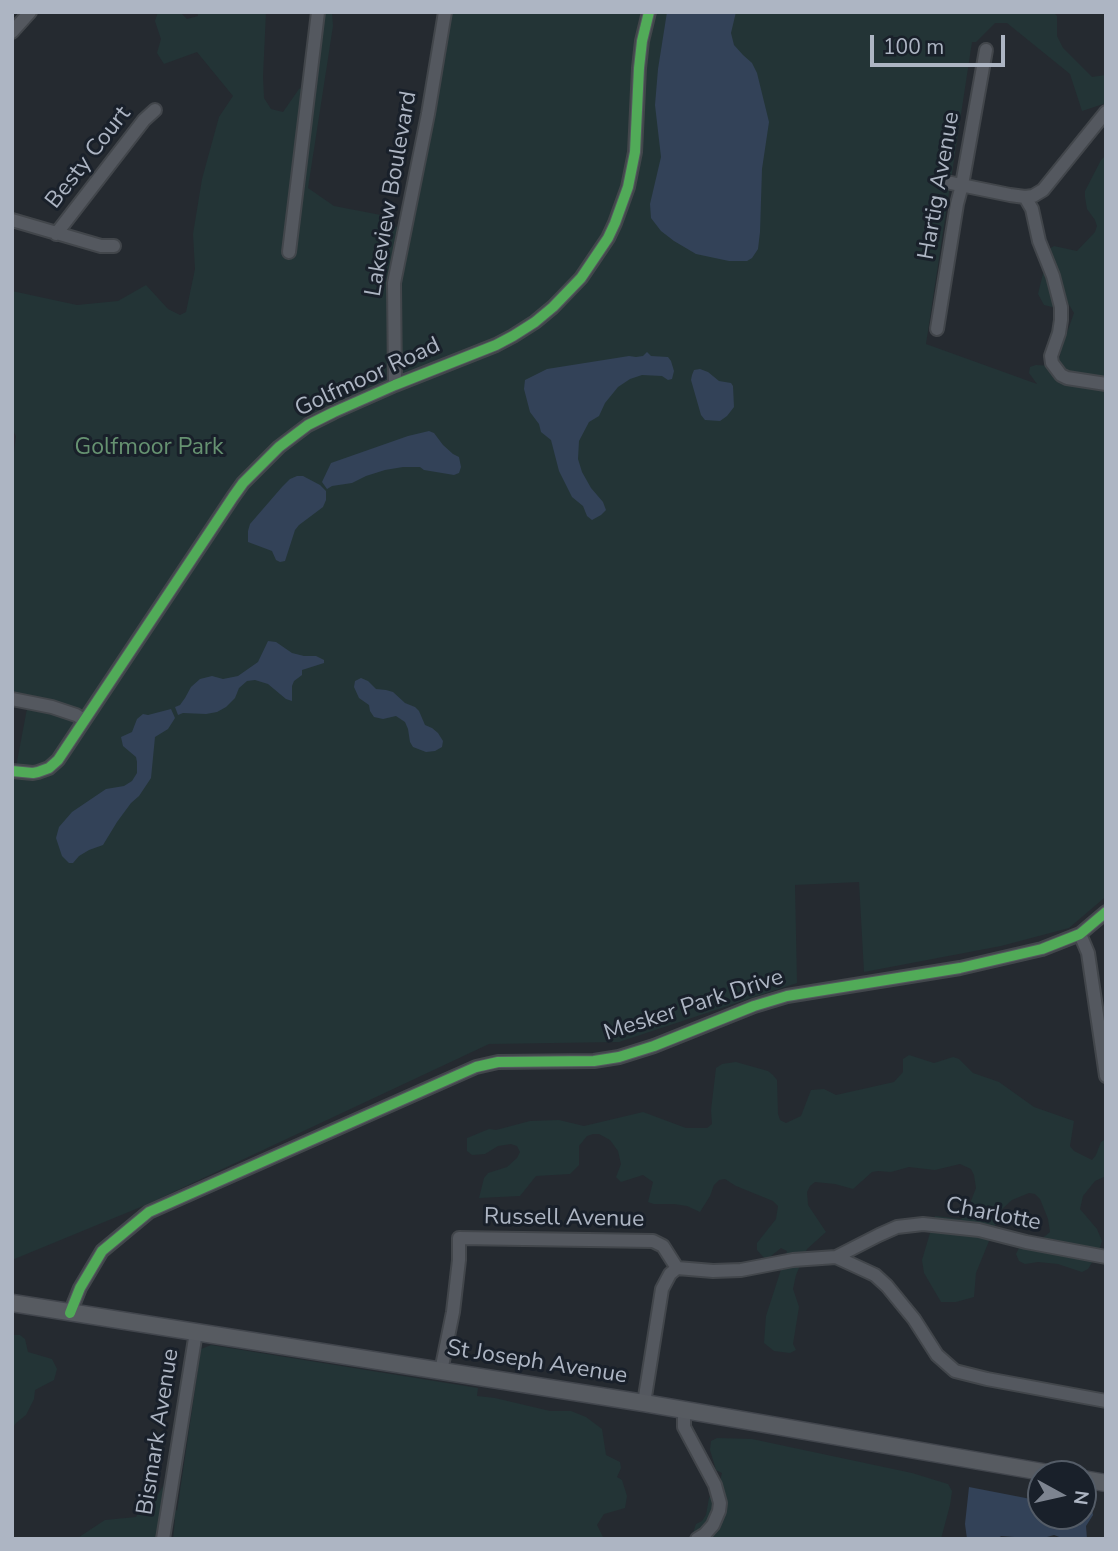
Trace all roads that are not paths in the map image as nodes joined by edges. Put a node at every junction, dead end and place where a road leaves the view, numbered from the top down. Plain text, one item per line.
1 (30, 12) edge
2 (318, 12) edge
3 (445, 12) edge
4 (649, 12) edge
5 (12, 32) edge
6 (986, 50) dead end
7 (155, 110) dead end
8 (1106, 112) edge
9 (957, 184) junction
10 (1025, 197) junction
11 (12, 220) edge
12 (56, 234) junction
13 (114, 246) dead end
14 (289, 252) dead end
15 (937, 329) dead end
16 (1106, 384) edge
17 (395, 385) junction
18 (12, 699) edge
19 (84, 720) junction
20 (12, 771) edge
21 (1106, 912) edge
22 (1080, 934) junction
23 (1106, 1076) edge
24 (836, 1257) junction
25 (1106, 1258) edge
26 (677, 1268) junction
27 (12, 1303) edge
28 (70, 1312) junction
29 (197, 1332) junction
30 (441, 1371) junction
31 (1106, 1401) edge
32 (644, 1403) junction
33 (684, 1410) junction
34 (1027, 1469) edge
35 (163, 1539) edge
36 (696, 1539) edge

1 - 5 street
2 - 14 street
3 - 17 street, Lakeview Boulevard
4 - 17 street, Golfmoor Road
6 - 9 street, Hartig Avenue
7 - 12 street, Besty Court
8 - 10 street
9 - 10 street
9 - 15 street, Hartig Avenue
10 - 16 street
11 - 12 street
12 - 13 street
17 - 19 street, Golfmoor Road
18 - 19 street
19 - 20 street, Golfmoor Road
21 - 22 street, Mesker Park Drive
22 - 23 street
22 - 28 street, Mesker Park Drive
24 - 25 street, Charlotte
24 - 26 street
24 - 31 street
26 - 30 street, Russell Avenue
26 - 32 street
27 - 28 main road, St Joseph Avenue
28 - 29 main road, St Joseph Avenue
29 - 30 main road, St Joseph Avenue
29 - 35 street, Bismark Avenue
30 - 32 main road, St Joseph Avenue
32 - 33 main road, St Joseph Avenue
33 - 34 main road, St Joseph Avenue
33 - 36 street

